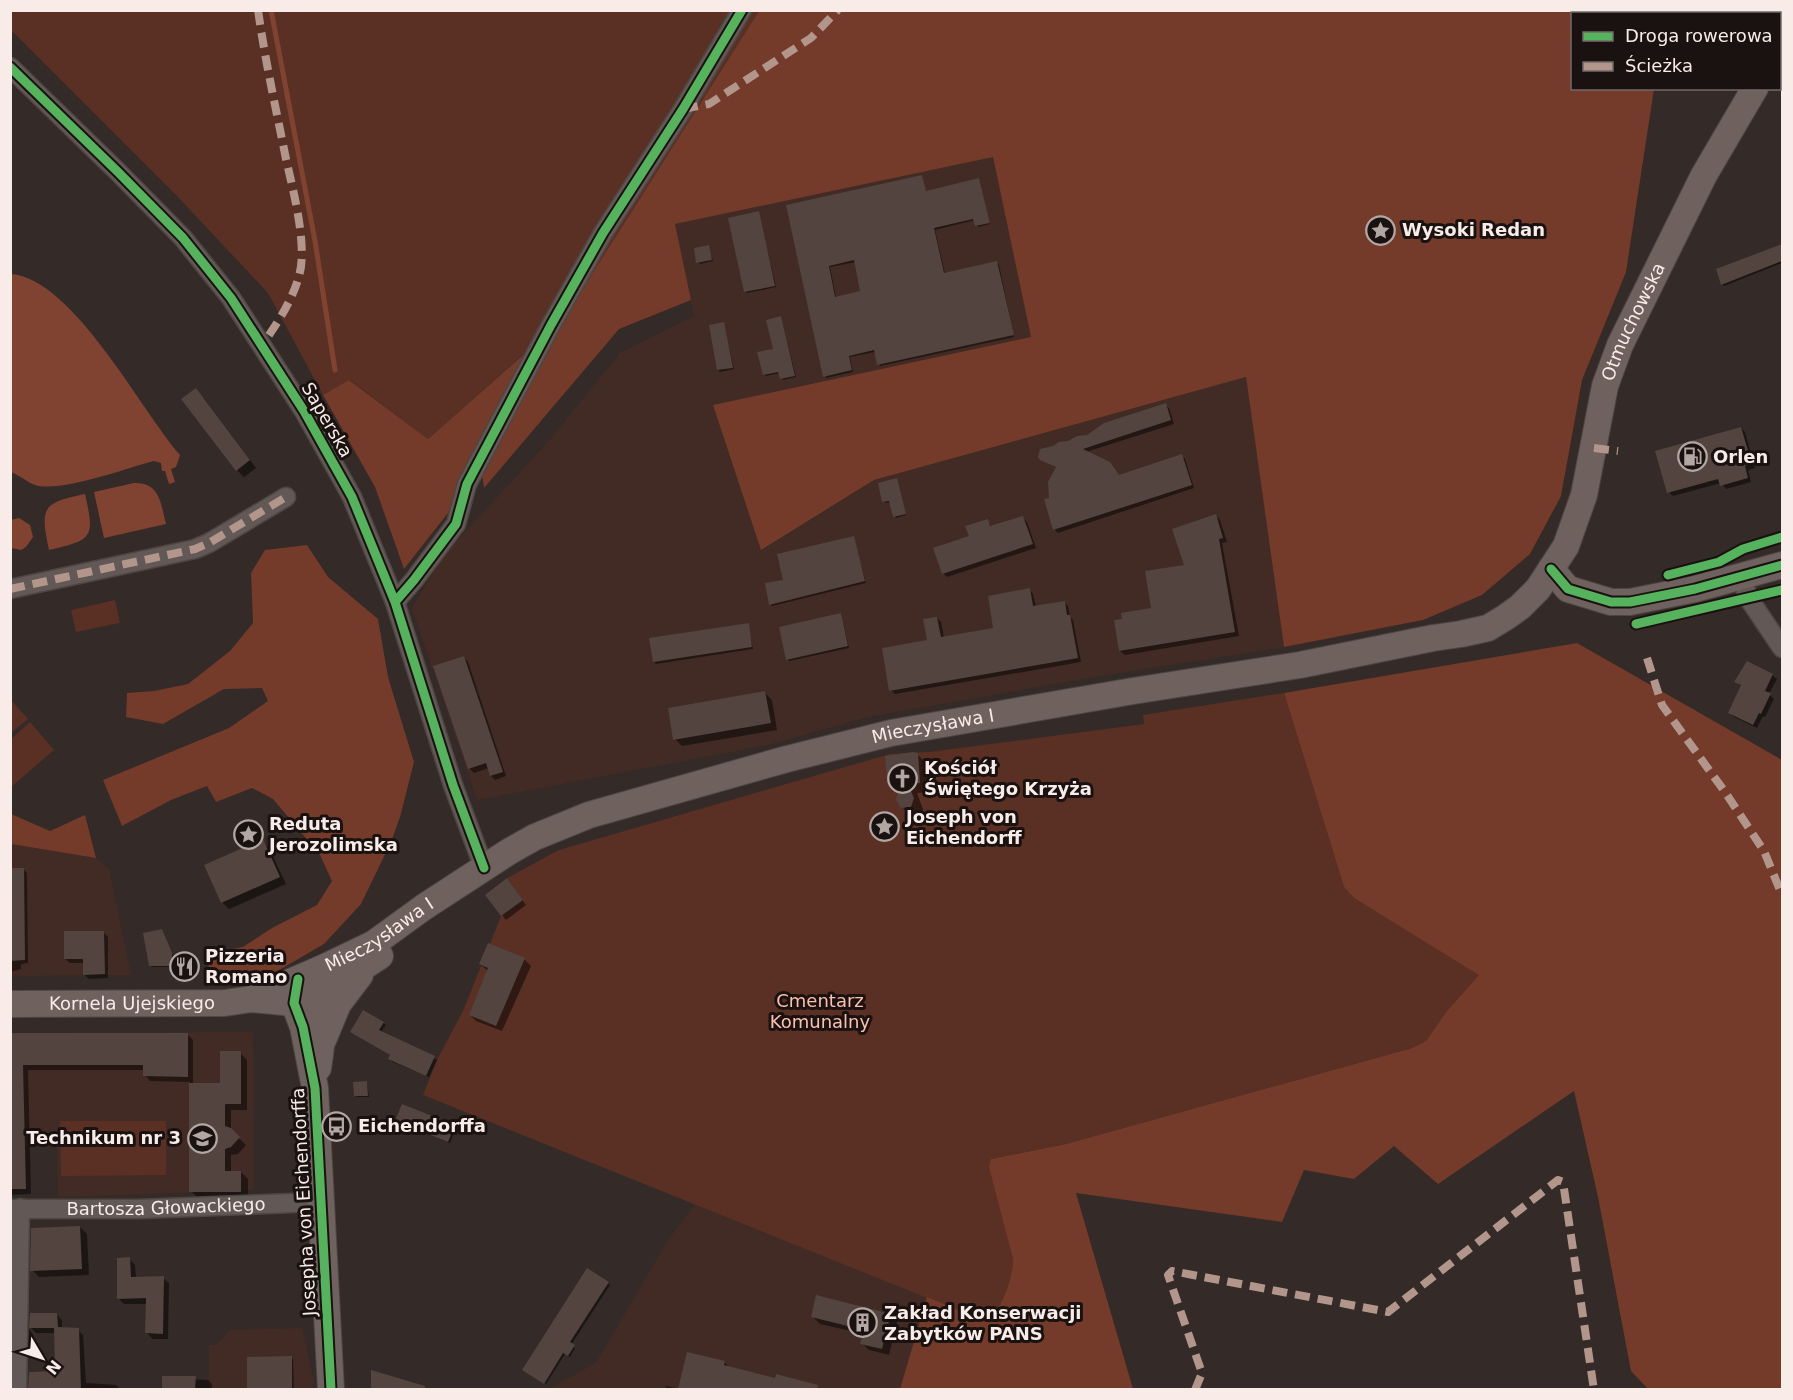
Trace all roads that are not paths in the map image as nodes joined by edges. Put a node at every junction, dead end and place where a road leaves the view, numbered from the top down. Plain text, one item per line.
1 (742, 10) edge
2 (10, 67) edge
3 (1754, 90) edge
4 (286, 497) dead end
5 (1782, 565) edge
6 (1551, 569) junction
7 (1741, 577) junction
8 (10, 589) edge
9 (395, 602) junction
10 (1777, 641) edge
11 (484, 868) junction
12 (458, 886) junction
13 (373, 962) junction
14 (301, 993) junction
15 (10, 1004) edge
16 (323, 1040) junction
17 (315, 1088) junction
18 (320, 1202) junction
19 (15, 1208) edge
20 (17, 1389) edge
21 (331, 1389) edge

1 - 9 street
2 - 9 street, Saperska
3 - 6 main road, Otmuchowska
4 - 8 street
5 - 7 main road
6 - 7 main road
6 - 11 main road, Mieczysława I
7 - 10 street
9 - 11 street, Saperska
11 - 12 main road, Mieczysława I
12 - 13 main road, Mieczysława I
12 - 14 main road, Mieczysława I
13 - 14 main road, Mieczysława I
13 - 16 main road
14 - 15 main road, Kornela Ujejskiego
14 - 16 main road, Josepha von Eichendorffa
14 - 17 main road, Josepha von Eichendorffa
16 - 17 main road, Josepha von Eichendorffa
17 - 18 main road, Josepha von Eichendorffa
18 - 19 street, Bartosza Głowackiego
18 - 21 main road, Josepha von Eichendorffa
19 - 20 street

